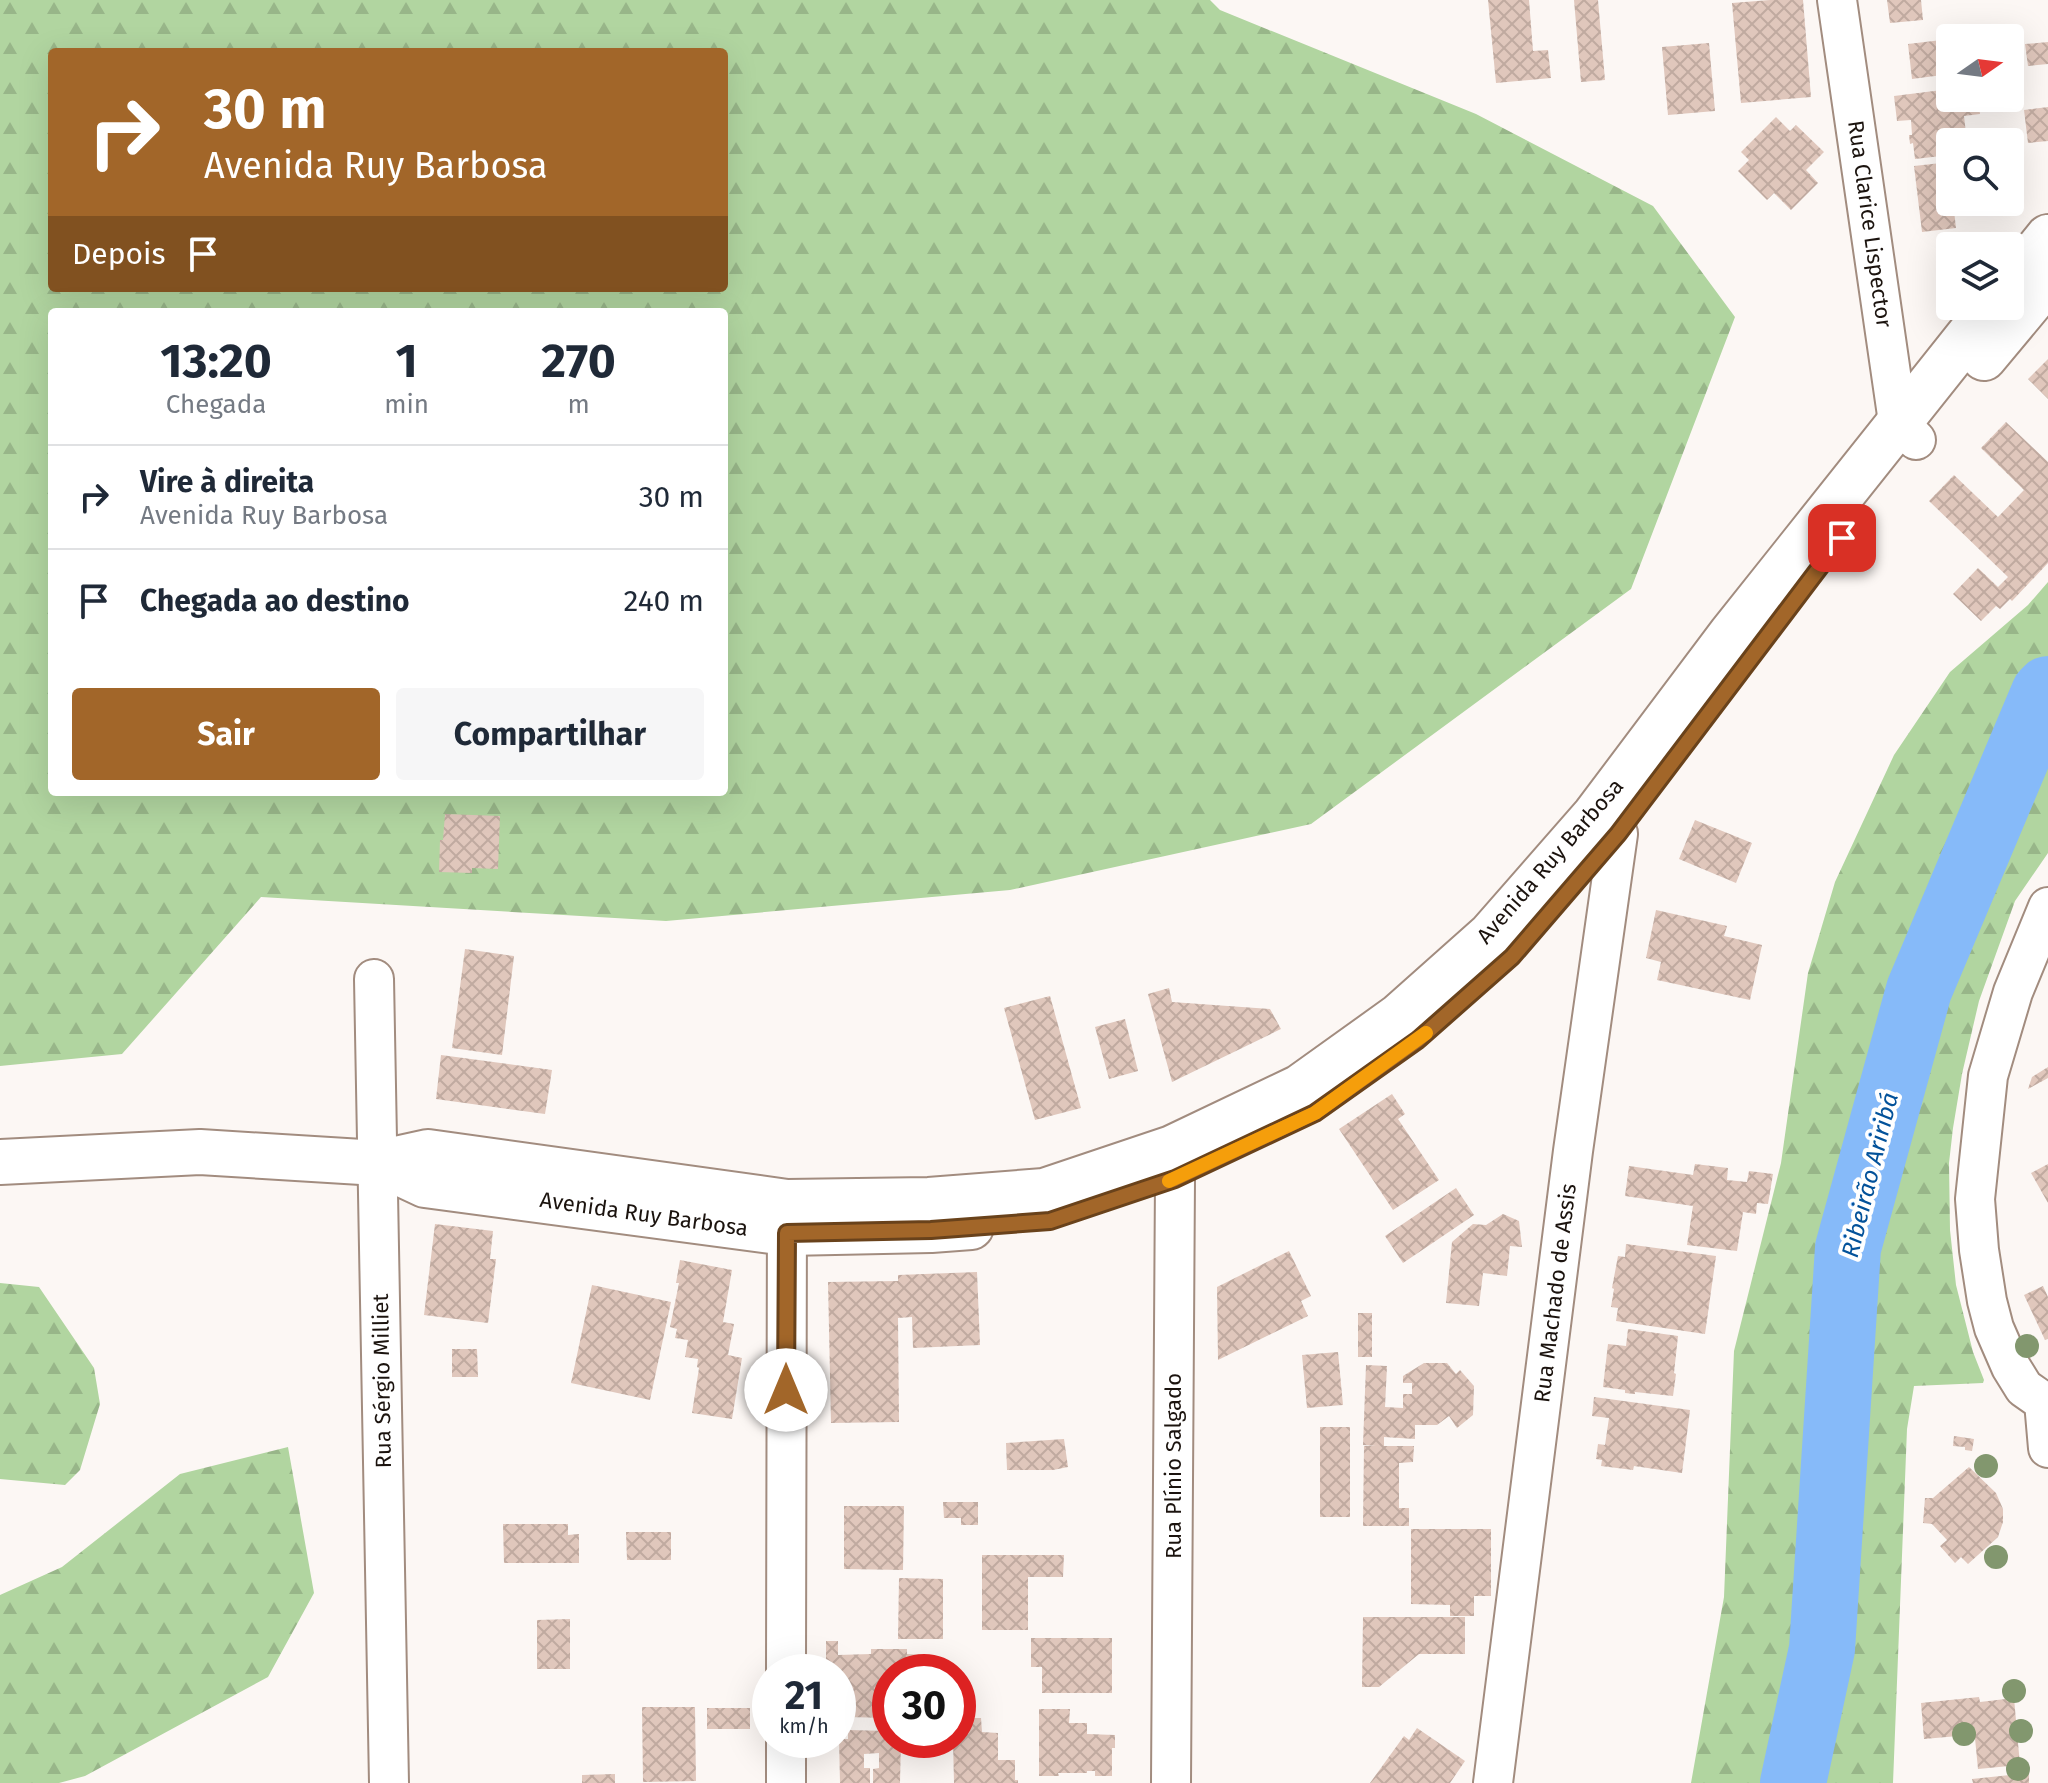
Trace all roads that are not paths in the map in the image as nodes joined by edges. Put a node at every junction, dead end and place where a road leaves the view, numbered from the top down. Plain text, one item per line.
1 (1837, 0) edge
2 (2048, 237) edge
3 (2024, 267) edge
4 (2048, 281) edge
5 (1982, 320) edge
6 (1907, 431) junction
7 (1606, 825) junction
8 (2048, 907) edge
9 (374, 979) dead end
10 (0, 1162) edge
11 (378, 1163) junction
12 (1174, 1164) junction
13 (787, 1218) junction
14 (2046, 1401) edge
15 (2048, 1448) edge
16 (786, 1654) edge
17 (786, 1758) edge
18 (389, 1783) edge
19 (786, 1783) edge
20 (1171, 1783) edge
21 (1493, 1783) edge

1 - 6 street, Rua Clarice Lispector
2 - 3 main road
4 - 6 main road, Avenida Ruy Barbosa
5 - 6 main road, Avenida Ruy Barbosa
6 - 7 main road, Avenida Ruy Barbosa
7 - 12 main road, Avenida Ruy Barbosa
7 - 21 street, Rua Machado de Assis
8 - 14 street
9 - 11 street, Rua Sérgio Milliet
10 - 11 main road, Avenida Ruy Barbosa
11 - 13 main road, Avenida Ruy Barbosa
11 - 18 street, Rua Sérgio Milliet
12 - 13 main road, Avenida Ruy Barbosa
12 - 20 street, Rua Plínio Salgado
13 - 16 street
14 - 15 street
17 - 19 street

